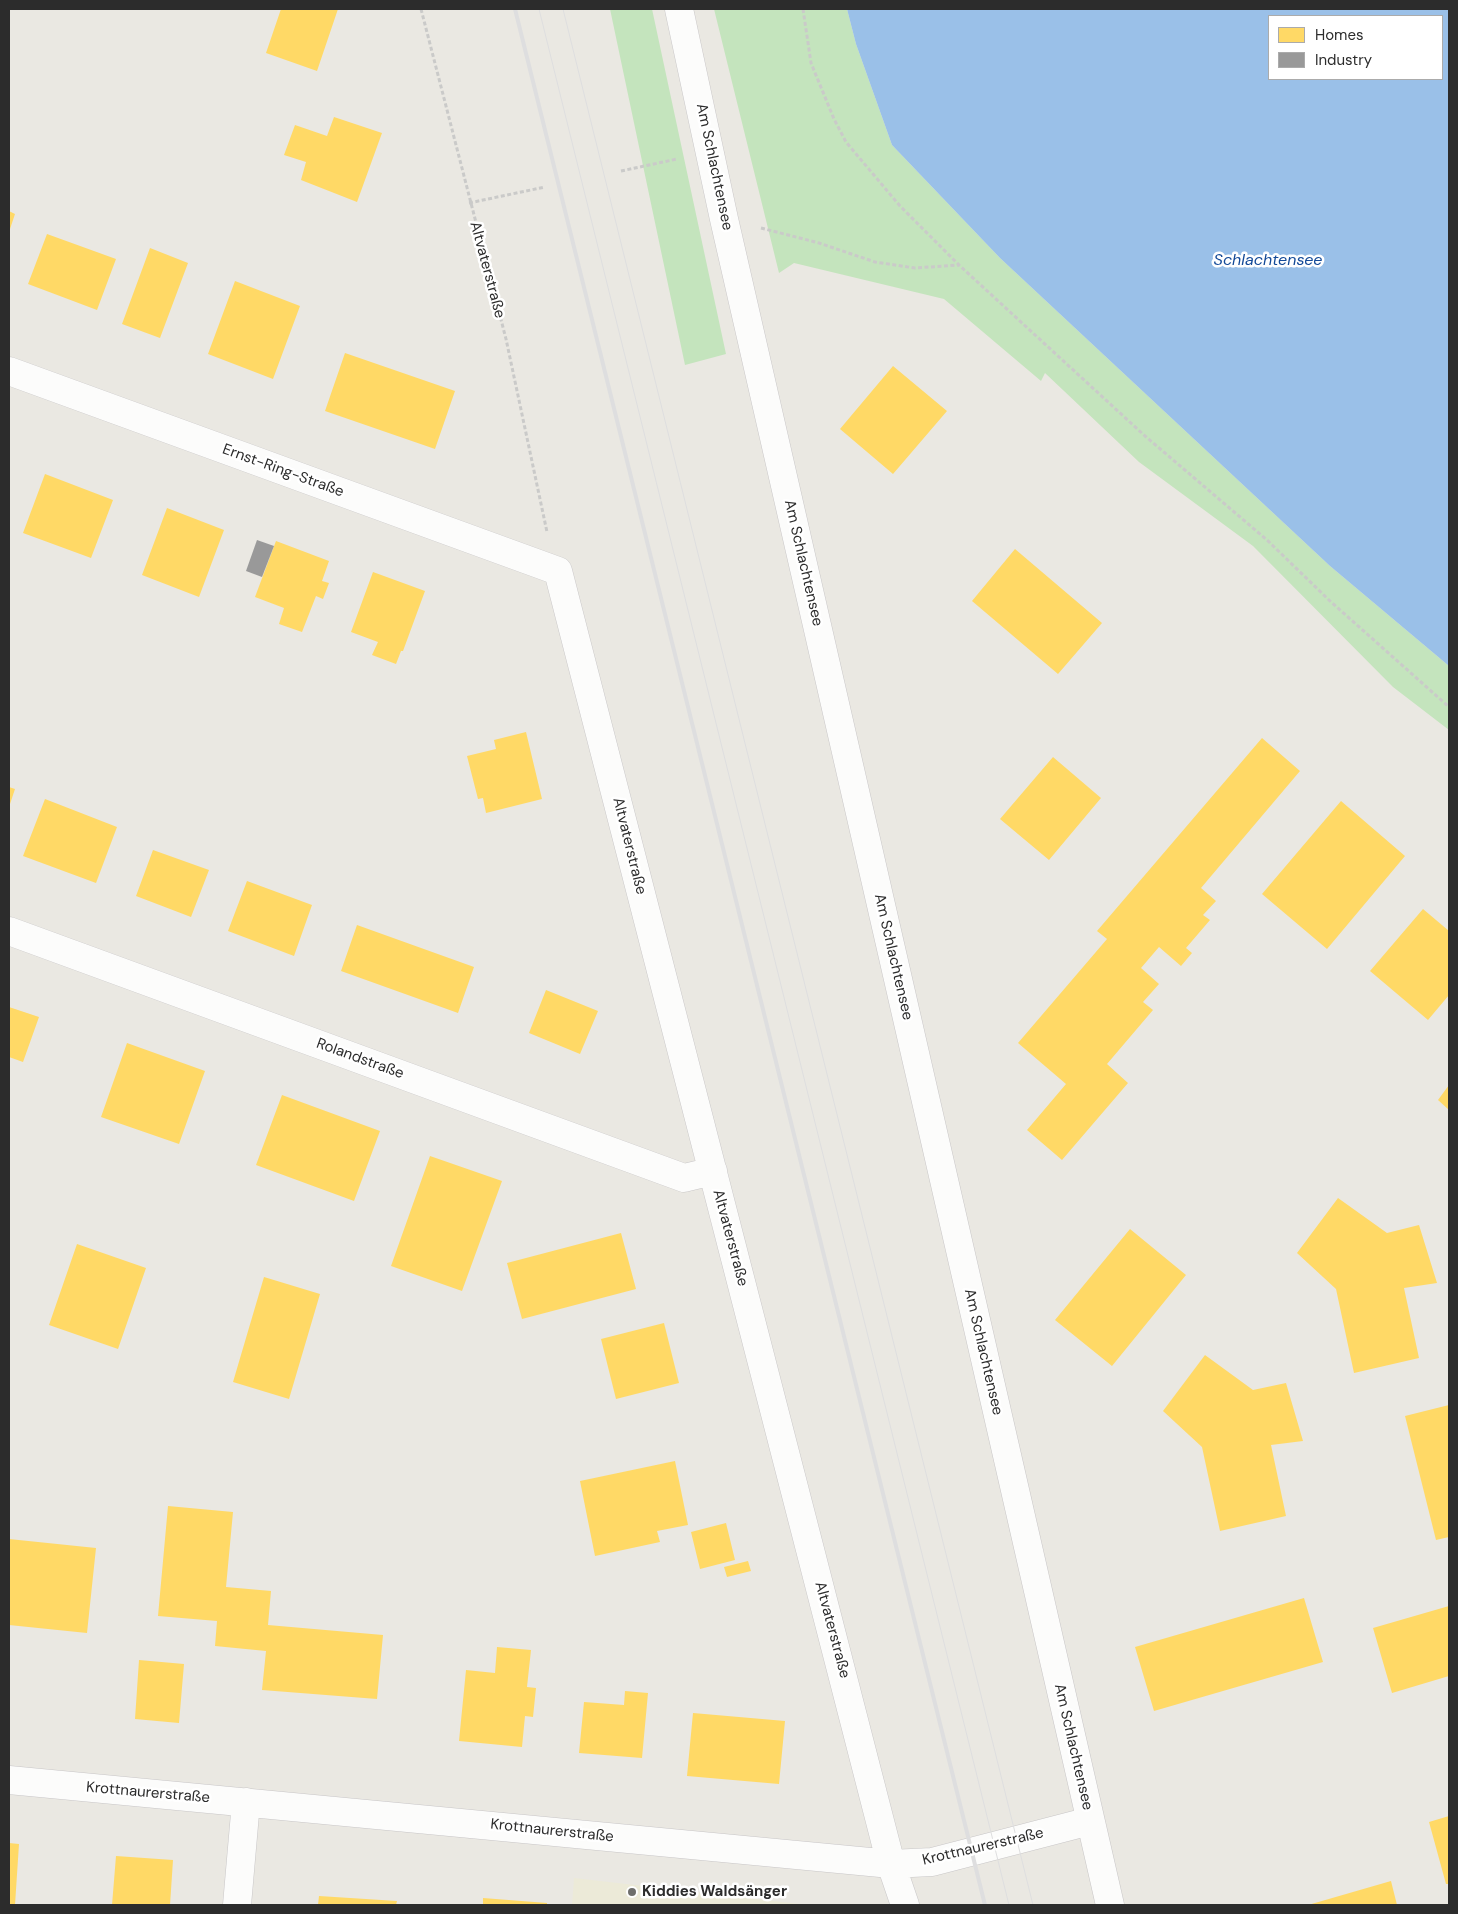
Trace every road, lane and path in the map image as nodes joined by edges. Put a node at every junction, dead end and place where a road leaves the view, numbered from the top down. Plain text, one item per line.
1 (421, 9) edge
2 (679, 9) edge
3 (803, 9) edge
4 (711, 151) junction
5 (621, 170) dead end
6 (546, 187) dead end
7 (469, 203) junction
8 (724, 219) junction
9 (959, 265) junction
10 (9, 372) edge
11 (547, 533) dead end
12 (558, 571) joint
13 (1449, 707) edge
14 (9, 931) edge
15 (712, 1171) junction
16 (9, 1780) edge
17 (246, 1802) junction
18 (1090, 1821) junction
19 (891, 1864) junction
20 (237, 1905) edge
21 (905, 1905) edge
22 (1110, 1905) edge

1 - 7 path, Altvaterstraße
2 - 4 street, Am Schlachtensee
3 - 9 path
4 - 5 path
4 - 8 street, Am Schlachtensee
6 - 7 path
7 - 11 path, Altvaterstraße
8 - 9 path
8 - 18 street, Am Schlachtensee
9 - 13 path
10 - 12 street, Ernst-Ring-Straße
12 - 15 street, Altvaterstraße
14 - 15 street, Rolandstraße
15 - 19 street, Altvaterstraße
16 - 17 street, Krottnaurerstraße
17 - 19 street, Krottnaurerstraße
17 - 20 street
18 - 19 street, Krottnaurerstraße
18 - 22 street, Am Schlachtensee
19 - 21 street, Altvaterstraße

